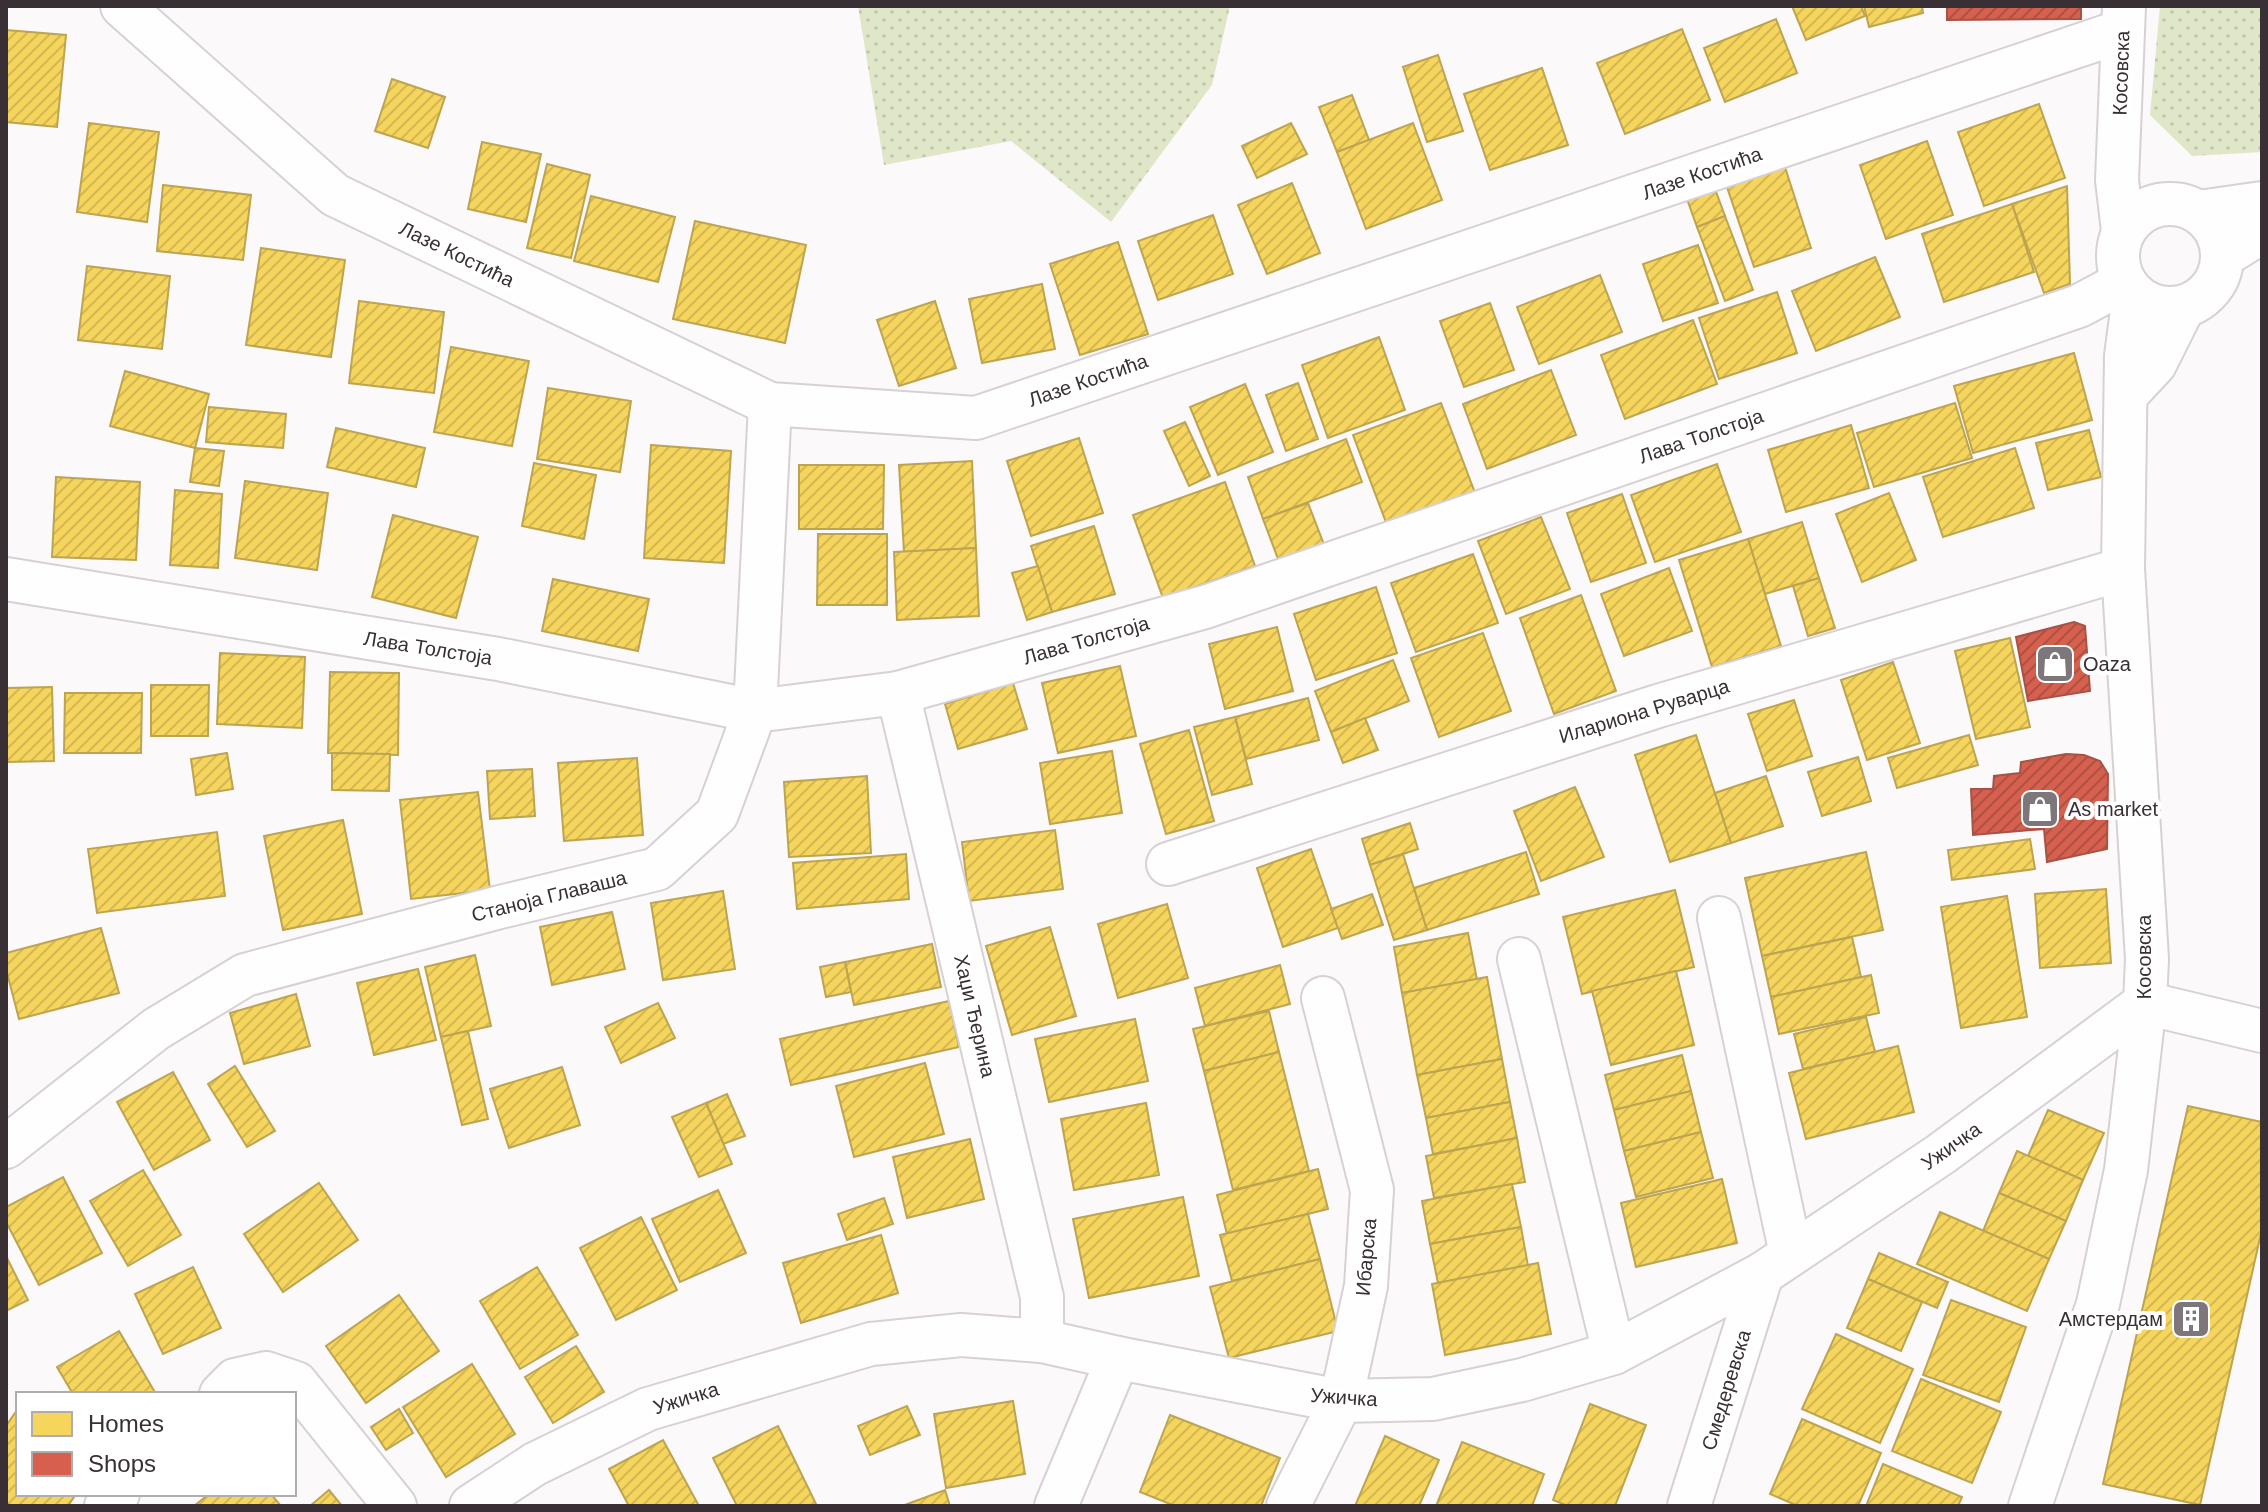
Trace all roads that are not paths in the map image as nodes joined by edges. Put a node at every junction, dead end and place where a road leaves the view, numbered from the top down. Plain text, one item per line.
1 (122, 6) edge
2 (2123, 18) edge
3 (2119, 140) junction
4 (2262, 203) edge
5 (2186, 208) junction
6 (2123, 231) junction
7 (2262, 232) edge
8 (2223, 256) junction
9 (2129, 288) junction
10 (2183, 308) junction
11 (2127, 394) junction
12 (770, 404) junction
13 (2123, 569) junction
14 (6, 579) edge
15 (898, 693) junction
16 (755, 711) junction
17 (1168, 864) dead end
18 (1719, 918) dead end
19 (1519, 959) dead end
20 (1323, 998) dead end
21 (2145, 1003) junction
22 (2262, 1031) edge
23 (6, 1147) edge
24 (1777, 1264) junction
25 (1042, 1341) junction
26 (1614, 1353) junction
27 (1118, 1358) junction
28 (223, 1392) edge
29 (1341, 1401) junction
30 (395, 1506) edge
31 (471, 1506) edge
32 (1056, 1506) edge
33 (1288, 1506) edge
34 (1689, 1506) edge
35 (2030, 1506) edge

1 - 12 street, Лазе Костића
2 - 3 street, Косовска
2 - 12 street, Лазе Костића
3 - 5 street, Косовска
3 - 6 street, Косовска
4 - 5 street
5 - 6 street
5 - 8 street
6 - 9 street
7 - 8 street
8 - 10 street
9 - 10 street
9 - 11 street, Косовска
9 - 15 street, Лава Толстоја
10 - 11 street
11 - 13 street, Косовска
12 - 16 street, Станоја Главаша
13 - 17 street, Илариона Руварца
13 - 21 street, Косовска
14 - 16 street, Лава Толстоја
15 - 16 street, Лава Толстоја
15 - 25 street, Хаџи Ђерина
16 - 23 street, Станоја Главаша
18 - 24 street
19 - 26 street
20 - 29 street, Ибарска
21 - 22 street
21 - 24 street, Ужичка
21 - 35 street, Косовска
24 - 26 street, Ужичка
24 - 34 street, Смедеревска
25 - 27 street, Ужичка
25 - 31 street, Ужичка
26 - 29 street, Ужичка
27 - 29 street, Ужичка
27 - 32 street
28 - 30 street
29 - 33 street, Ибарска

